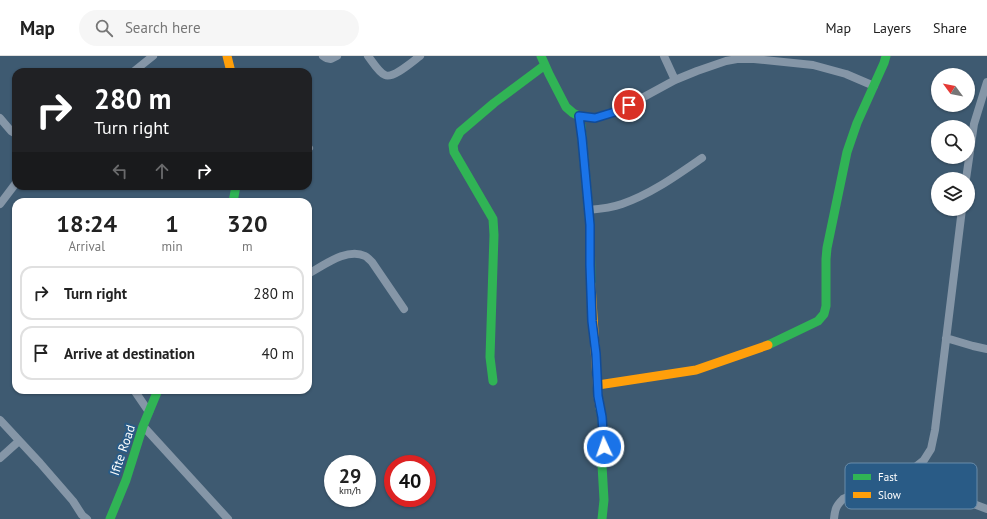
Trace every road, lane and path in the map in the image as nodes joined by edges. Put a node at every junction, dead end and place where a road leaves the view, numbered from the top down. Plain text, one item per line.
1 (153, 56) edge
2 (227, 56) edge
3 (323, 56) edge
4 (337, 56) edge
5 (368, 56) edge
6 (420, 56) edge
7 (541, 56) edge
8 (664, 56) edge
9 (886, 56) edge
10 (545, 65) junction
11 (138, 68) edge
12 (231, 68) edge
13 (675, 80) junction
14 (987, 82) edge
15 (874, 86) junction
16 (579, 116) junction
17 (0, 118) edge
18 (12, 132) edge
19 (702, 158) dead end
20 (967, 172) edge
21 (12, 188) edge
22 (0, 204) edge
23 (588, 210) junction
24 (961, 216) edge
25 (312, 272) edge
26 (404, 310) dead end
27 (946, 338) junction
28 (987, 349) edge
29 (493, 381) dead end
30 (598, 385) junction
31 (137, 394) edge
32 (156, 394) edge
33 (149, 412) junction
34 (0, 420) edge
35 (143, 426) junction
36 (19, 441) junction
37 (0, 458) edge
38 (920, 463) edge
39 (845, 498) edge
40 (977, 505) edge
41 (987, 509) edge
42 (87, 519) edge
43 (110, 519) edge
44 (228, 519) edge
45 (602, 519) edge
46 (834, 519) edge

1 - 11 street
2 - 12 street
3 - 4 street
5 - 6 street
7 - 10 street
8 - 13 street
9 - 15 street
10 - 16 street
10 - 29 street
13 - 15 street
13 - 16 street
14 - 20 street
15 - 30 street
16 - 23 street
17 - 18 street
19 - 23 street
21 - 22 street
23 - 30 street
24 - 27 street
25 - 26 street
27 - 28 street
27 - 38 street
30 - 45 street
31 - 33 street
32 - 33 street, Ifite Road
33 - 35 street, Ifite Road
34 - 36 street
35 - 43 street, Ifite Road
35 - 44 street
36 - 37 street
36 - 42 street
39 - 46 street
40 - 41 street

